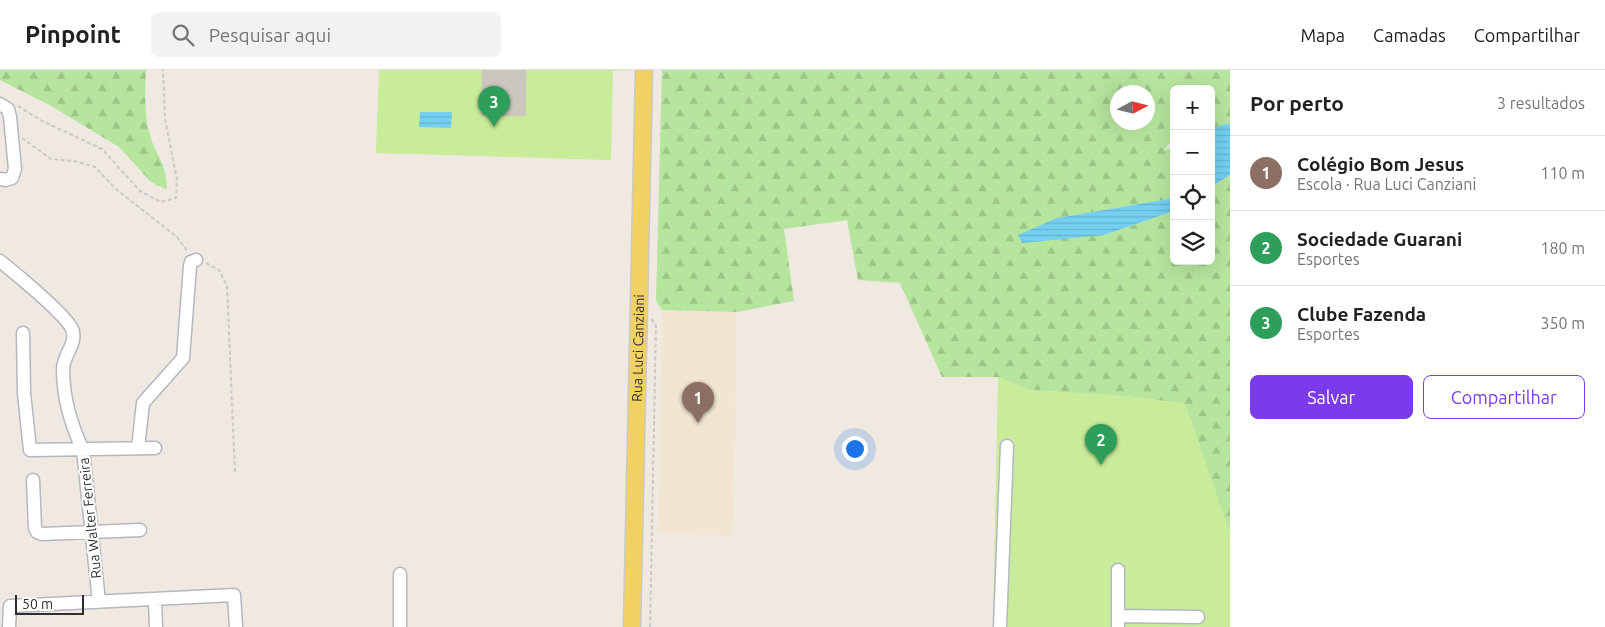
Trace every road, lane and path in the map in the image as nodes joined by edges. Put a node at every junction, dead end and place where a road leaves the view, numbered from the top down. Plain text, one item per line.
1 (163, 70) edge
2 (644, 70) edge
3 (652, 70) edge
4 (0, 104) edge
5 (14, 104) dead end
6 (10, 129) junction
7 (0, 179) edge
8 (0, 260) edge
9 (193, 261) junction
10 (647, 311) junction
11 (23, 333) dead end
12 (1008, 446) dead end
13 (138, 448) junction
14 (155, 448) dead end
15 (83, 450) junction
16 (235, 474) dead end
17 (33, 480) dead end
18 (140, 530) dead end
19 (93, 532) junction
20 (1118, 570) dead end
21 (400, 574) dead end
22 (156, 599) junction
23 (99, 602) junction
24 (1198, 617) dead end
25 (1118, 621) edge
26 (9, 627) edge
27 (156, 627) edge
28 (236, 627) edge
29 (400, 627) edge
30 (632, 627) edge
31 (640, 627) edge
32 (650, 627) edge
33 (1000, 627) edge

1 - 5 path
2 - 30 main road, Rua Luci Canziani
3 - 10 main road, Rua Luci Canziani
4 - 6 street
6 - 7 street
6 - 9 path
8 - 15 street, Rua Walter Ferreira
9 - 13 street
9 - 16 path
10 - 31 main road, Rua Luci Canziani
10 - 32 path
11 - 15 street
12 - 33 street
13 - 14 street
13 - 15 street
15 - 19 street, Rua Walter Ferreira
17 - 19 street
18 - 19 street
19 - 23 street, Rua Walter Ferreira
20 - 25 street
21 - 29 street
22 - 23 street
22 - 27 street
22 - 28 street
23 - 26 street
24 - 25 street

